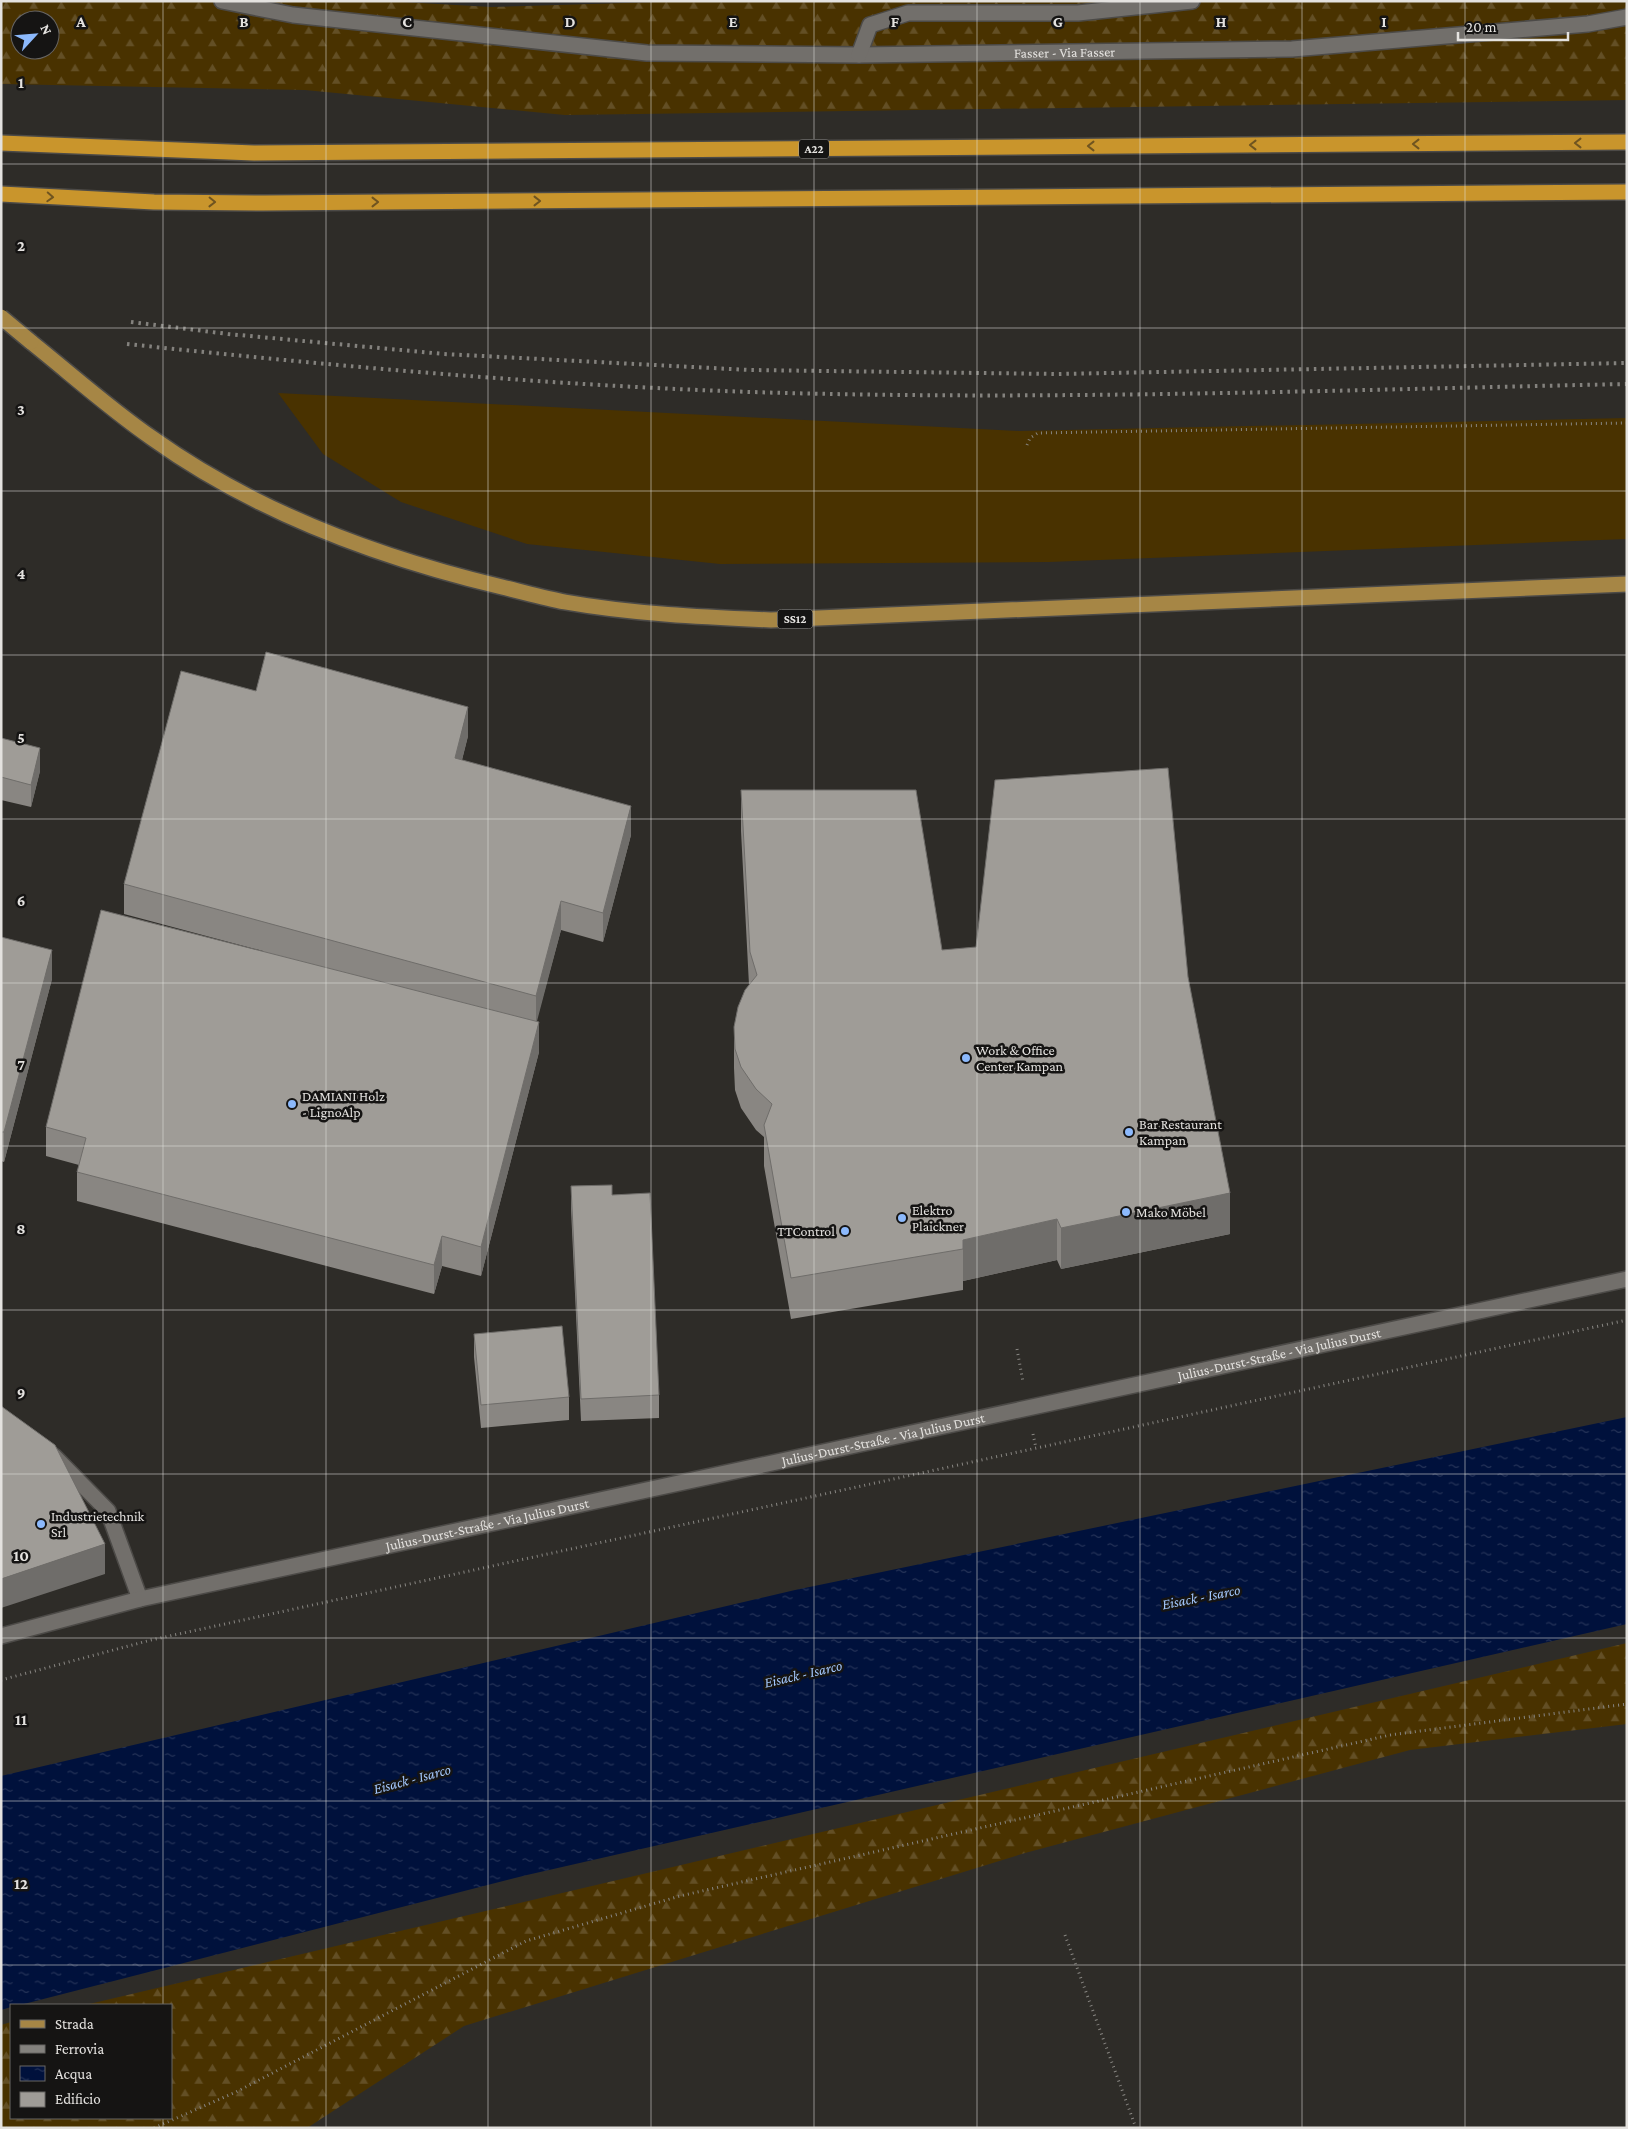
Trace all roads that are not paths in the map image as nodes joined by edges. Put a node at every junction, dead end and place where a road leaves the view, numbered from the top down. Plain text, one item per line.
1 (222, 1) edge
2 (1192, 1) edge
3 (1627, 17) edge
4 (859, 55) junction
5 (1, 142) edge
6 (1627, 142) edge
7 (1627, 192) edge
8 (1, 194) edge
9 (1, 317) edge
10 (1627, 584) edge
11 (1627, 1279) edge
12 (37, 1448) edge
13 (140, 1599) junction
14 (1, 1636) edge

1 - 4 street, Fasser - Via Fasser
2 - 4 street
3 - 4 street, Fasser - Via Fasser
6 -> 5 highway, A22
8 -> 7 highway
9 - 10 main road, SS12, bridge
11 - 13 street, Julius-Durst-Straße - Via Julius Durst
12 - 13 street
13 - 14 street, Julius-Durst-Straße - Via Julius Durst

